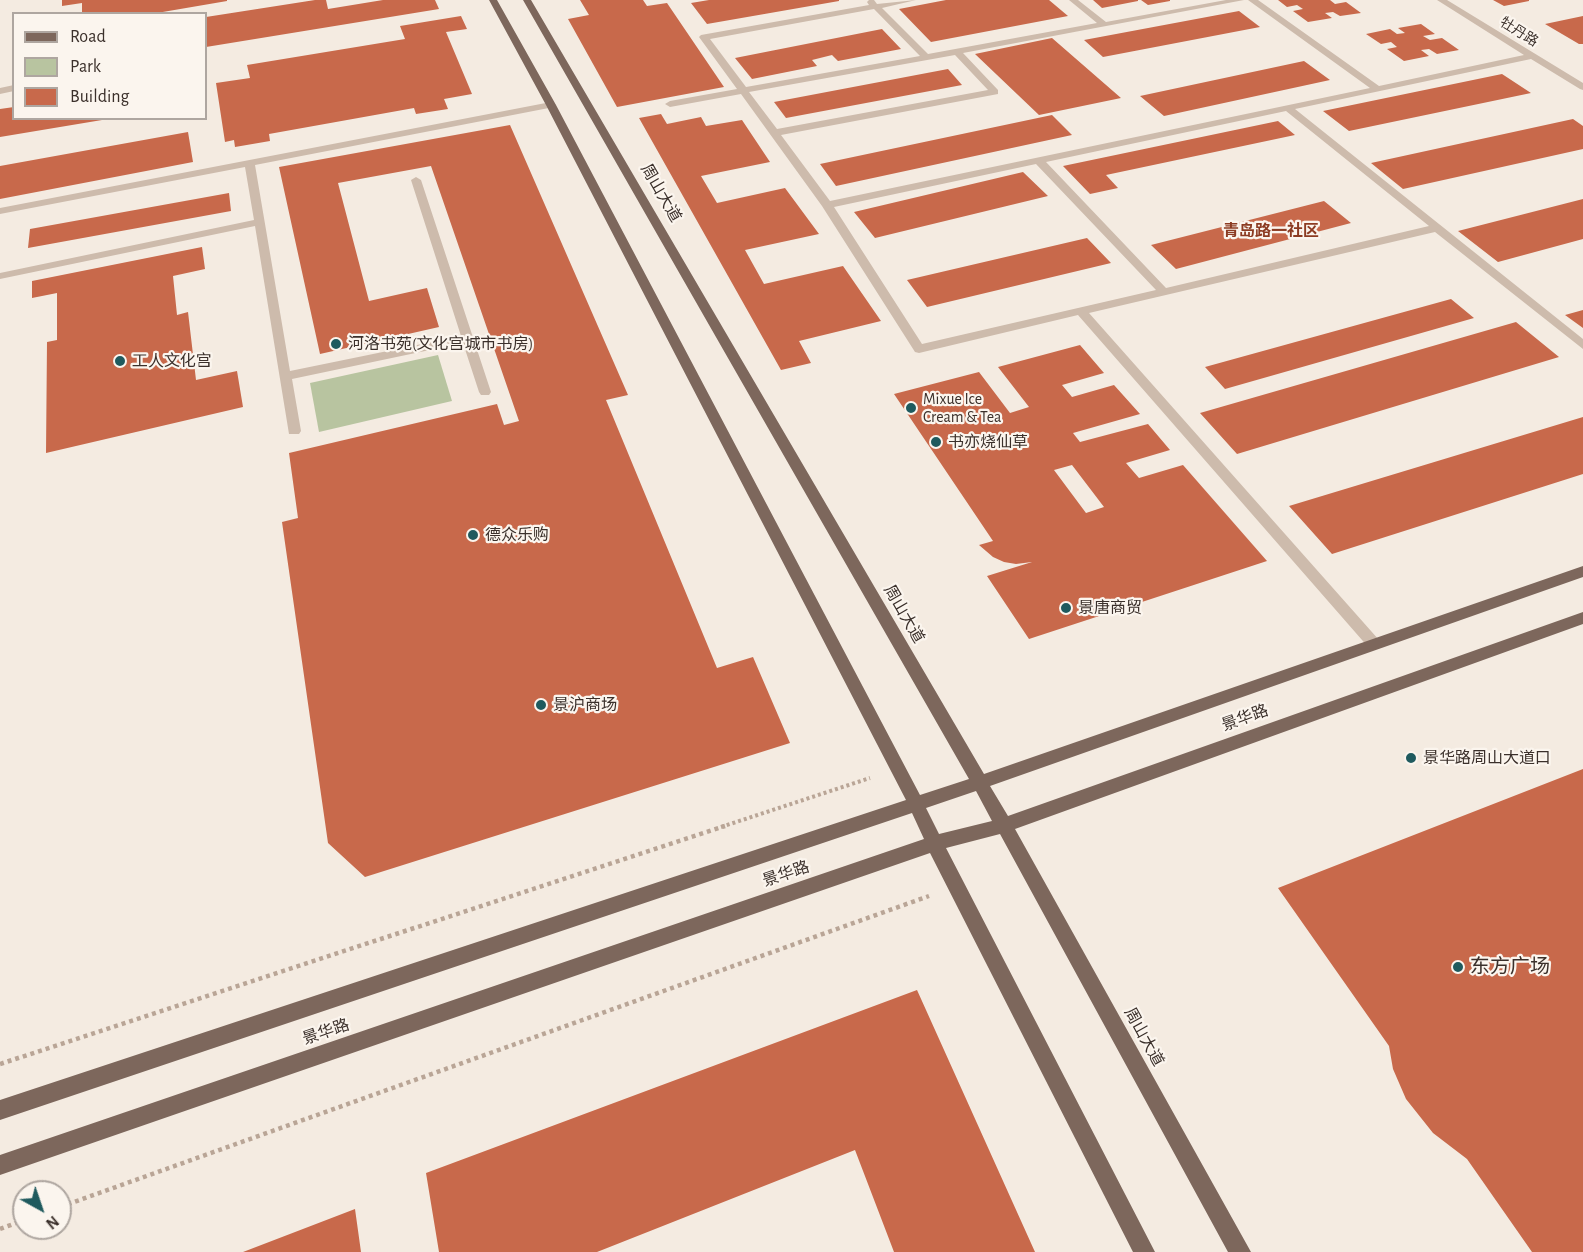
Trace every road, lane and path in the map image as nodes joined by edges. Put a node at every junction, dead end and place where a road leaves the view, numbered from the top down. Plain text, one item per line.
1 (493, 0) edge
2 (526, 0) edge
3 (912, 0) edge
4 (1073, 0) edge
5 (1240, 0) edge
6 (1252, 0) edge
7 (1441, 0) edge
8 (872, 3) edge
9 (1104, 25) junction
10 (957, 52) junction
11 (1533, 56) junction
12 (926, 57) junction
13 (1583, 87) edge
14 (1378, 89) junction
15 (743, 91) junction
16 (670, 104) dead end
17 (551, 105) junction
18 (1288, 108) junction
19 (774, 133) junction
20 (1039, 161) junction
21 (250, 163) junction
22 (416, 180) dead end
23 (827, 205) junction
24 (0, 211) edge
25 (260, 222) junction
26 (1436, 228) junction
27 (0, 276) edge
28 (1164, 291) junction
29 (1081, 311) junction
30 (467, 338) junction
31 (1583, 345) edge
32 (285, 376) junction
33 (485, 392) dead end
34 (294, 431) dead end
35 (1583, 571) edge
36 (1583, 618) edge
37 (1374, 644) junction
38 (899, 768) junction
39 (979, 783) junction
40 (916, 802) junction
41 (1004, 825) junction
42 (936, 843) junction
43 (956, 886) junction
44 (0, 1064) edge
45 (0, 1110) edge
46 (0, 1165) edge
47 (72, 1203) edge
48 (1144, 1252) edge
49 (1240, 1252) edge

1 - 17 main road
2 - 39 main road, 周山大道
3 - 8 street
4 - 9 street
5 - 9 street
6 - 14 street
7 - 11 street, 牡丹路
8 - 12 street
8 - 15 street
9 - 10 street
10 - 12 street
10 - 19 street
11 - 13 street, 牡丹路
11 - 14 street
12 - 15 street
14 - 18 street
15 - 16 street
15 - 19 street
17 - 21 street
17 - 38 main road
18 - 20 street
18 - 26 street
19 - 23 street
20 - 23 street
20 - 28 street
21 - 24 street
21 - 25 street
22 - 30 street
23 - 29 street
25 - 27 street
25 - 32 street
26 - 28 street
26 - 31 street
28 - 29 street
29 - 37 street
30 - 32 street
30 - 33 street
32 - 34 street
35 - 37 main road, 景华路
36 - 41 main road, 景华路
37 - 39 main road, 景华路
38 - 40 main road
38 - 44 path
39 - 40 main road, 景华路
39 - 41 main road, 周山大道
40 - 42 main road
40 - 45 main road, 景华路
41 - 42 main road, 景华路
41 - 49 main road, 周山大道
42 - 43 main road
42 - 46 main road, 景华路
43 - 47 path
43 - 48 main road

